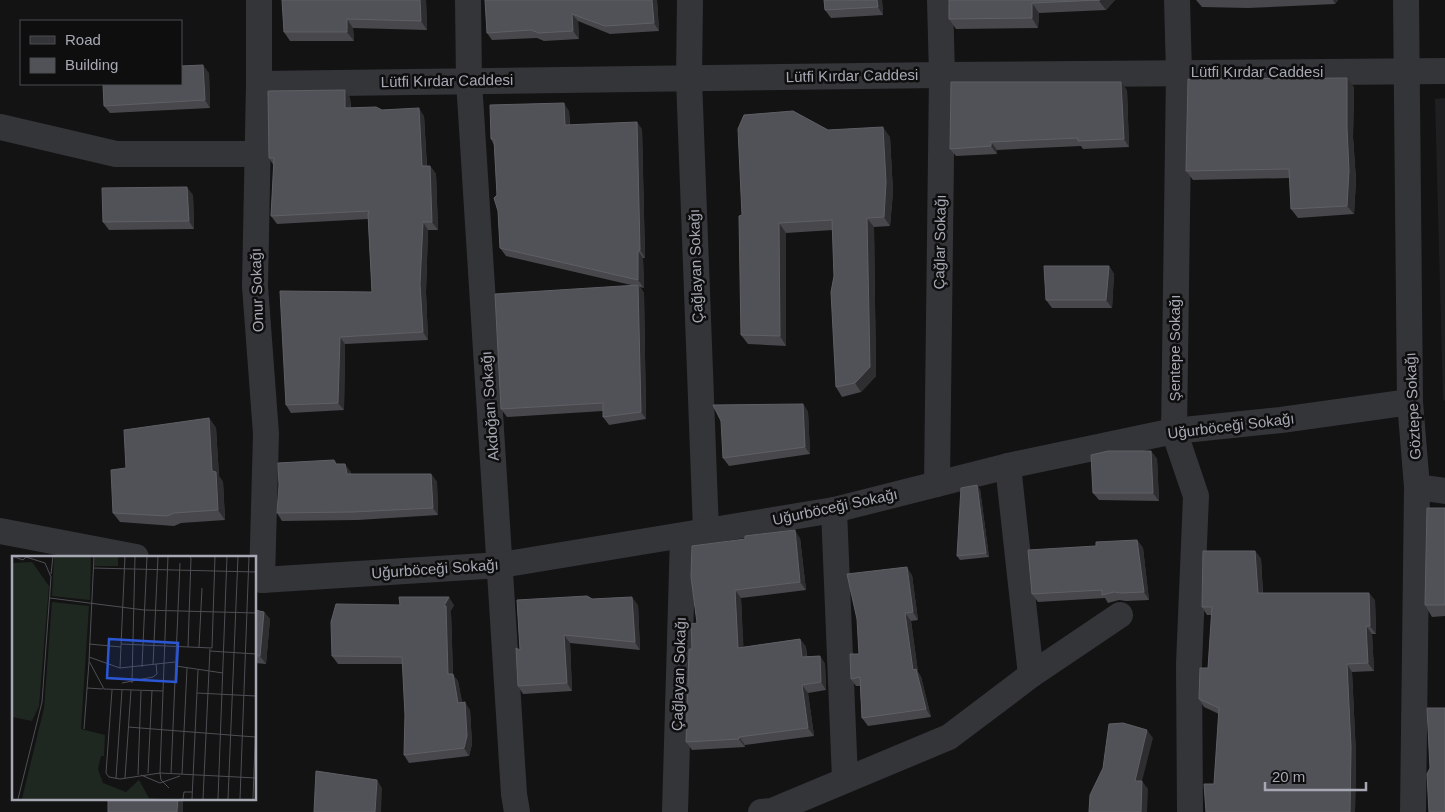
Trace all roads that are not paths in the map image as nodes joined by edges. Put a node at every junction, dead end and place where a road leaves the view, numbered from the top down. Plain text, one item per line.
1 (259, 0) edge
2 (468, 0) edge
3 (690, 0) edge
4 (940, 0) edge
5 (1177, 0) edge
6 (1406, 0) edge
7 (1407, 72) junction
8 (1445, 72) edge
9 (1179, 73) junction
10 (942, 75) junction
11 (689, 79) junction
12 (469, 80) junction
13 (259, 84) junction
14 (0, 127) edge
15 (257, 154) junction
16 (1410, 402) junction
17 (1174, 431) junction
18 (1008, 466) junction
19 (937, 484) junction
20 (1417, 487) junction
21 (1445, 491) edge
22 (834, 510) junction
23 (0, 532) edge
24 (695, 534) junction
25 (131, 556) edge
26 (501, 564) junction
27 (258, 580) edge
28 (1120, 616) dead end
29 (1031, 675) junction
30 (845, 779) junction
31 (517, 812) edge
32 (675, 812) edge
33 (760, 812) edge
34 (1190, 812) edge
35 (1413, 812) edge

1 - 13 street, Onur Sokağı
2 - 12 street, Akdoğan Sokağı
3 - 11 street, Çağlayan Sokağı
4 - 10 street, Çağlar Sokağı
5 - 9 street, Şentepe Sokağı
6 - 7 street, Göztepe Sokağı
7 - 8 street, Lütfi Kırdar Caddesi
7 - 9 street, Lütfi Kırdar Caddesi
7 - 16 street, Göztepe Sokağı
9 - 10 street, Lütfi Kırdar Caddesi
9 - 17 street, Şentepe Sokağı
10 - 11 street, Lütfi Kırdar Caddesi
10 - 19 street, Çağlar Sokağı
11 - 12 street, Lütfi Kırdar Caddesi
11 - 24 street, Çağlayan Sokağı
12 - 13 street, Lütfi Kırdar Caddesi
12 - 26 street, Akdoğan Sokağı
13 - 15 street, Onur Sokağı
14 - 15 street
15 - 27 street, Onur Sokağı
16 - 17 street, Uğurböceği Sokağı
16 - 20 street, Göztepe Sokağı
17 - 18 street, Uğurböceği Sokağı
17 - 34 street, Şentepe Sokağı
18 - 19 street, Uğurböceği Sokağı
18 - 29 street
19 - 22 street, Uğurböceği Sokağı
20 - 21 street
20 - 35 street, Göztepe Sokağı
22 - 24 street, Uğurböceği Sokağı
22 - 30 street
23 - 25 street
24 - 26 street, Uğurböceği Sokağı
24 - 32 street, Çağlayan Sokağı
26 - 27 street, Uğurböceği Sokağı
26 - 31 street, Akdoğan Sokağı
28 - 29 street
29 - 30 street
30 - 33 street

